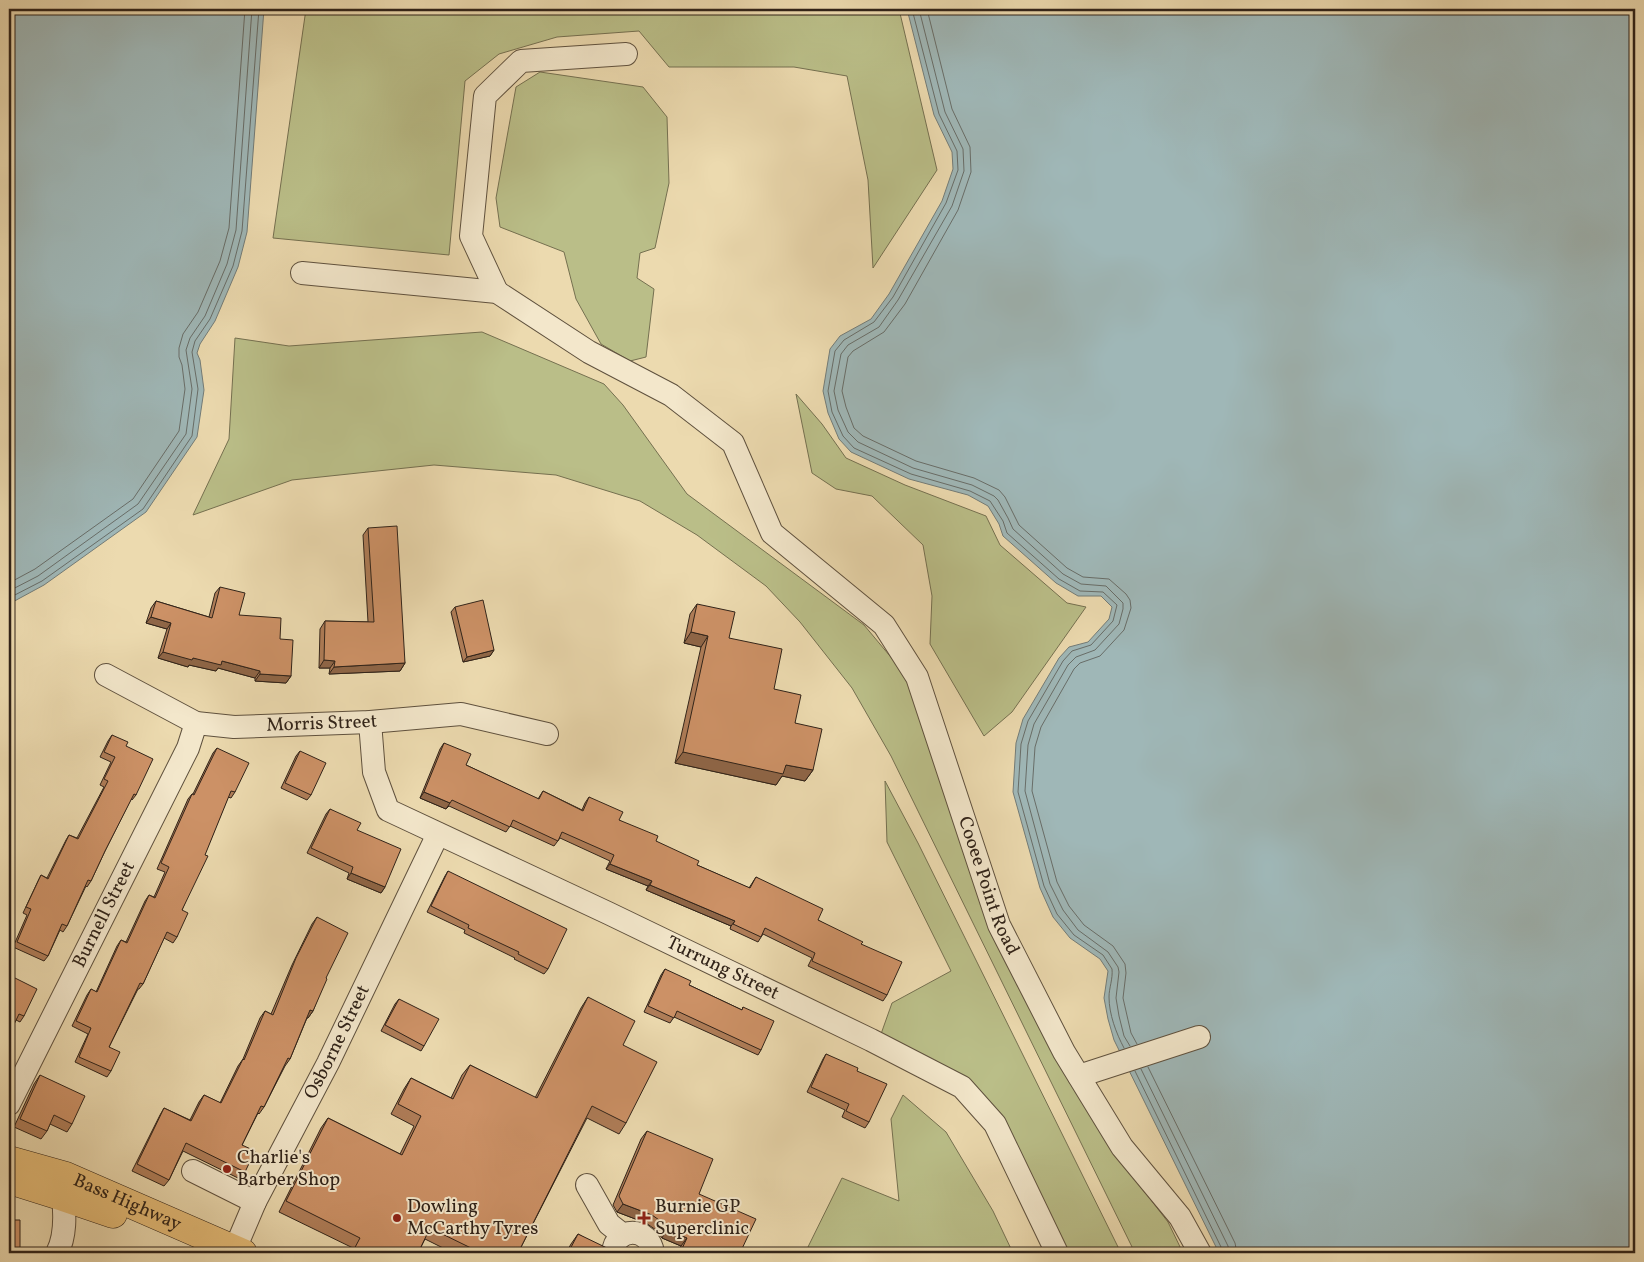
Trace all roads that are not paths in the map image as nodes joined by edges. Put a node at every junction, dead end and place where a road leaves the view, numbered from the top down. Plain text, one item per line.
1 (626, 54) dead end
2 (302, 273) dead end
3 (497, 292) junction
4 (106, 675) dead end
5 (370, 722) junction
6 (196, 723) junction
7 (547, 734) dead end
8 (438, 834) junction
9 (1200, 1037) dead end
10 (1078, 1076) junction
11 (9, 1104) edge
12 (9, 1160) edge
13 (193, 1171) dead end
14 (9, 1180) edge
15 (587, 1185) dead end
16 (63, 1196) junction
17 (255, 1202) junction
18 (618, 1244) edge
19 (239, 1251) edge
20 (57, 1253) edge
21 (201, 1253) edge
22 (653, 1253) edge
23 (1057, 1253) edge
24 (1200, 1253) edge

1 - 3 street
2 - 3 street
3 - 10 street, Cooee Point Road
4 - 6 street, Morris Street
5 - 6 street, Morris Street
5 - 7 street, Morris Street
5 - 8 street, Turrung Street
6 - 11 street, Burnell Street
8 - 17 street, Osborne Street
8 - 23 street, Turrung Street
9 - 10 street
10 - 24 street, Cooee Point Road
12 - 19 highway, Bass Highway
13 - 17 street
14 - 16 highway, Bass Highway
15 - 18 street
16 - 20 street
16 - 21 highway, Bass Highway
17 - 19 street, Osborne Street
18 - 22 street

